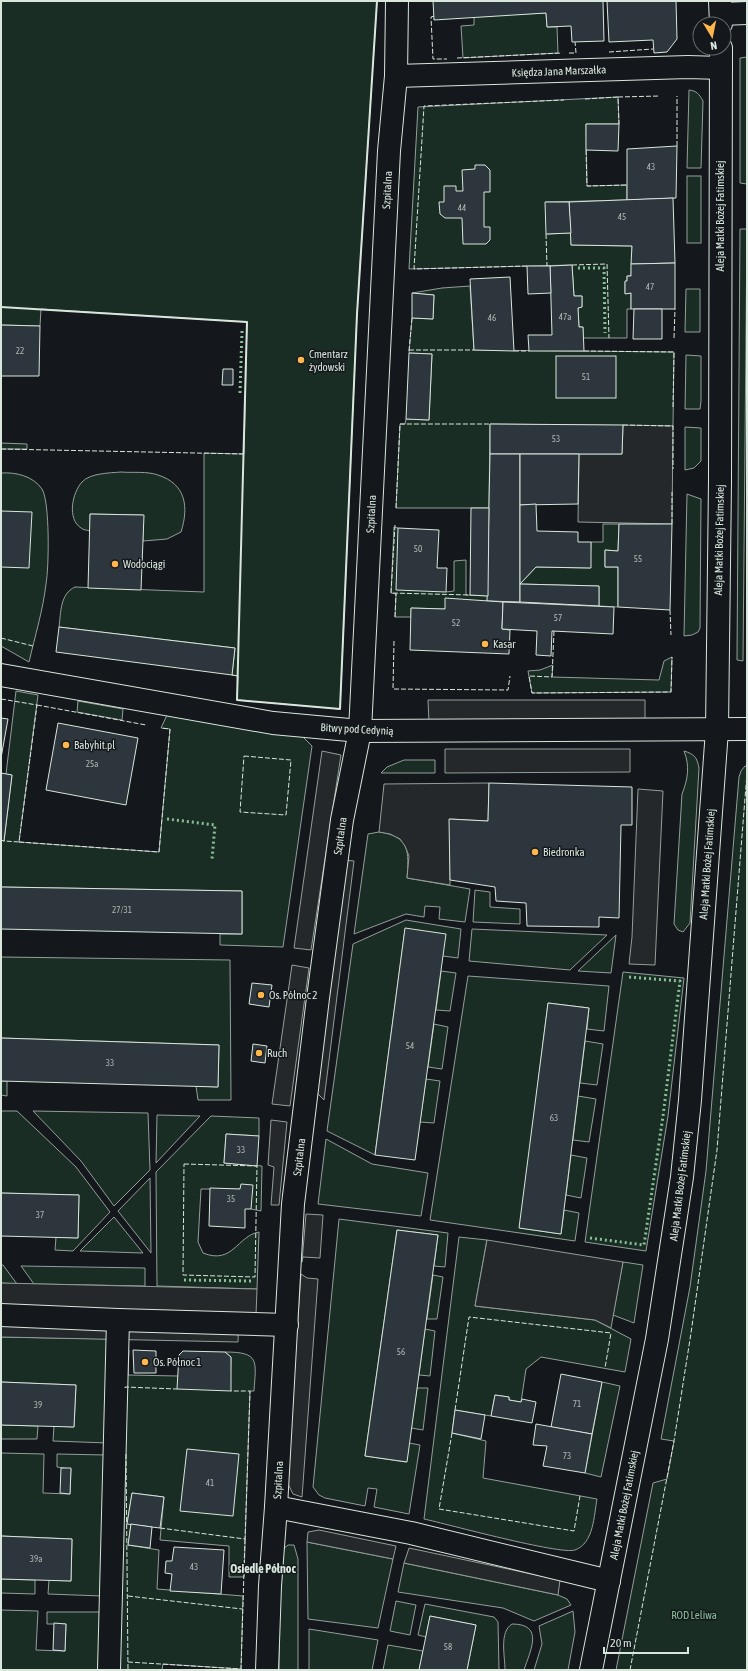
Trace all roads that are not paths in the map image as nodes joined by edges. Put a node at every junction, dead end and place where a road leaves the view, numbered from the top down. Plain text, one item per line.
1 (397, 1) edge
2 (721, 13) edge
3 (747, 13) edge
4 (721, 58) edge
5 (396, 76) junction
6 (1, 675) edge
7 (747, 729) edge
8 (716, 730) junction
9 (360, 731) junction
10 (1, 1315) edge
11 (118, 1320) junction
12 (287, 1325) junction
13 (276, 1508) junction
14 (609, 1581) junction
15 (109, 1670) edge
16 (266, 1670) edge
17 (591, 1670) edge

1 - 5 street, Szpitalna
2 - 3 street
4 - 5 street, Księdza Jana Marszałka
4 - 8 street, Aleja Matki Bożej Fatimskiej
5 - 9 street, Szpitalna
6 - 9 street, Bitwy pod Cedynią
7 - 8 street, Bitwy pod Cedynią
8 - 9 street, Bitwy pod Cedynią
8 - 14 street, Aleja Matki Bożej Fatimskiej
9 - 12 street, Szpitalna
10 - 11 street
11 - 12 street
11 - 15 street
12 - 13 street, Szpitalna
13 - 14 street
13 - 16 street, Szpitalna
14 - 17 street, Aleja Matki Bożej Fatimskiej

